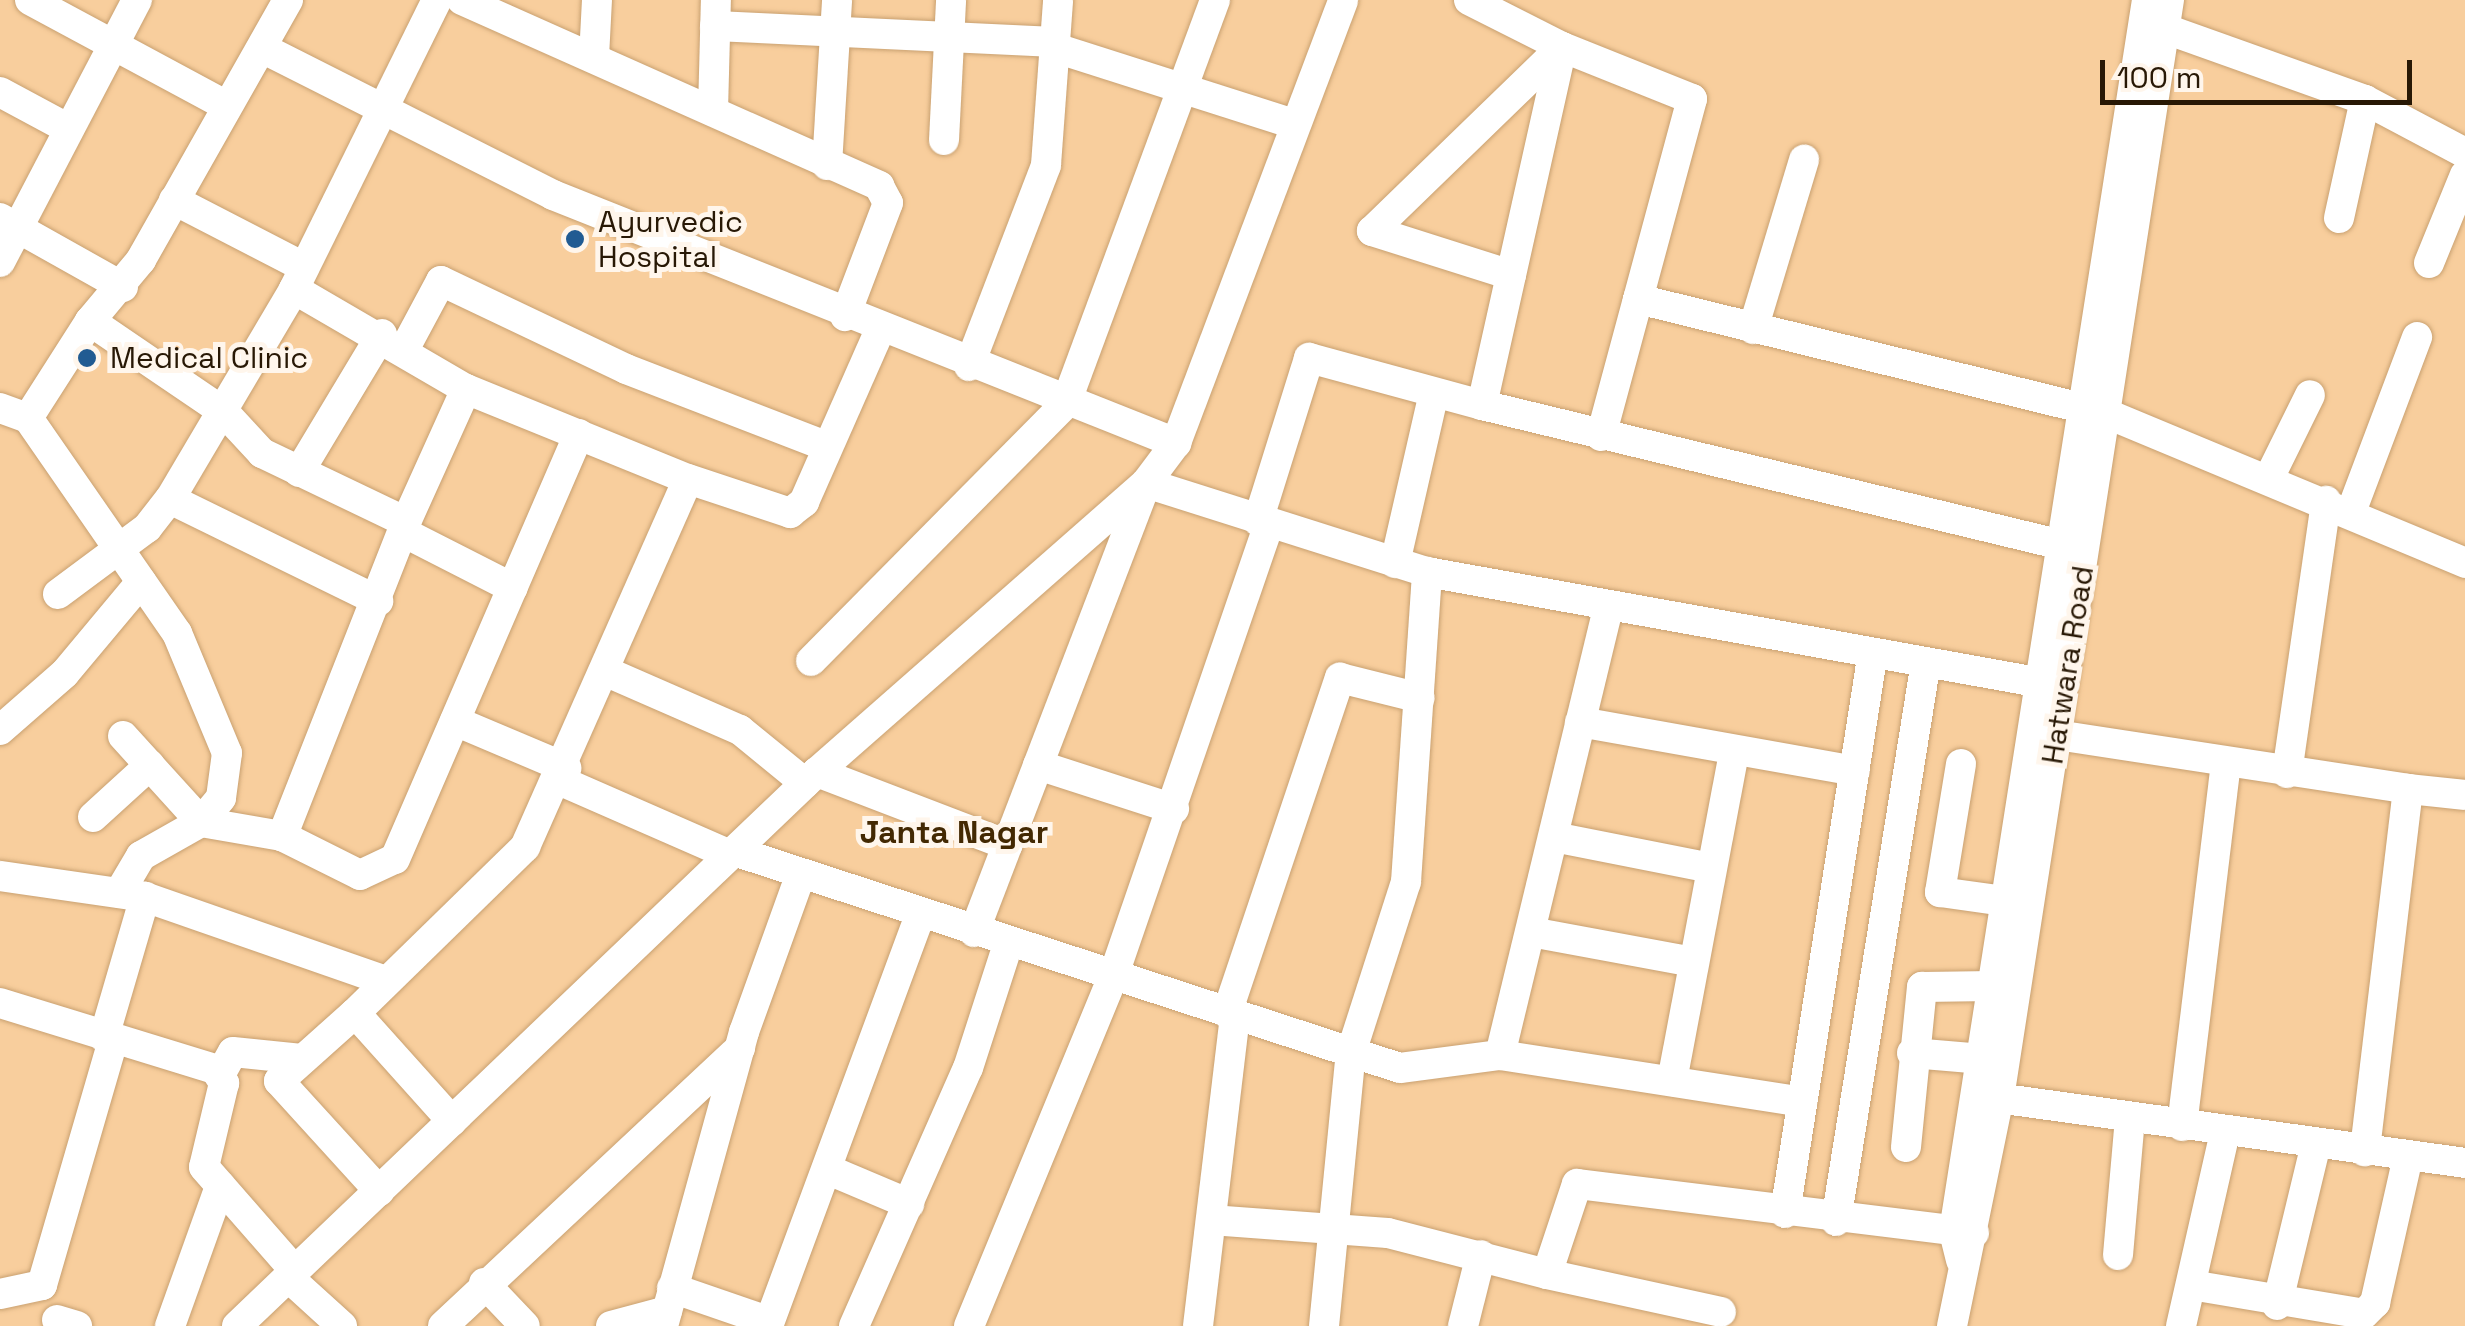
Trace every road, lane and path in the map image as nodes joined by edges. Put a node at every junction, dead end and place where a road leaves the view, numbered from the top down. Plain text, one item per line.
1 (30, 0) edge
2 (136, 0) edge
3 (288, 0) edge
4 (437, 0) edge
5 (462, 0) edge
6 (598, 0) edge
7 (952, 0) edge
8 (1058, 0) edge
9 (1215, 0) edge
10 (1343, 0) edge
11 (1469, 0) edge
12 (2156, 12) edge
13 (716, 13) edge
14 (838, 15) edge
15 (950, 37) junction
16 (111, 43) junction
17 (1057, 45) junction
18 (1562, 47) junction
19 (262, 48) junction
20 (594, 57) junction
21 (1182, 85) junction
22 (0, 92) edge
23 (2365, 100) junction
24 (225, 105) junction
25 (712, 111) junction
26 (379, 112) junction
27 (1291, 123) junction
28 (67, 128) junction
29 (944, 140) dead end
30 (2465, 153) edge
31 (1804, 160) dead end
32 (827, 165) junction
33 (2465, 175) edge
34 (174, 200) junction
35 (2340, 218) dead end
36 (8, 223) edge
37 (0, 262) edge
38 (2429, 263) dead end
39 (1510, 275) junction
40 (299, 278) junction
41 (123, 287) junction
42 (1638, 299) junction
43 (845, 316) junction
44 (90, 320) junction
45 (1753, 329) junction
46 (878, 332) junction
47 (2417, 337) dead end
48 (393, 341) junction
49 (969, 366) junction
50 (466, 389) junction
51 (1434, 392) junction
52 (2310, 396) dead end
53 (1066, 403) junction
54 (1482, 404) junction
55 (2097, 411) junction
56 (224, 412) junction
57 (14, 413) edge
58 (579, 434) junction
59 (1602, 436) junction
60 (1176, 443) junction
61 (826, 446) junction
62 (299, 472) junction
63 (2270, 476) junction
64 (688, 479) junction
65 (1146, 483) junction
66 (170, 499) junction
67 (2338, 507) junction
68 (1264, 522) junction
69 (404, 527) junction
70 (2062, 545) junction
71 (117, 549) junction
72 (1395, 563) junction
73 (2465, 564) edge
74 (1427, 572) junction
75 (140, 582) junction
76 (513, 588) junction
77 (58, 594) dead end
78 (378, 601) junction
79 (1608, 607) junction
80 (1872, 658) junction
81 (811, 661) dead end
82 (1925, 668) junction
83 (608, 672) junction
84 (2053, 684) junction
85 (1420, 698) junction
86 (455, 722) junction
87 (1580, 722) junction
88 (0, 730) edge
89 (2057, 735) junction
90 (123, 736) dead end
91 (1734, 753) junction
92 (1962, 764) dead end
93 (2226, 765) junction
94 (150, 766) junction
95 (1038, 766) junction
96 (1855, 771) junction
97 (2287, 773) junction
98 (564, 775) junction
99 (811, 778) junction
100 (2408, 789) junction
101 (2465, 795) edge
102 (1174, 809) junction
103 (94, 817) dead end
104 (201, 822) junction
105 (282, 836) junction
106 (1554, 837) junction
107 (1007, 845) junction
108 (732, 853) junction
109 (1712, 868) junction
110 (801, 874) junction
111 (0, 876) edge
112 (132, 895) junction
113 (2006, 902) junction
114 (920, 915) junction
115 (974, 932) junction
116 (1530, 932) junction
117 (1008, 944) junction
118 (1693, 962) junction
119 (1112, 978) junction
120 (386, 981) junction
121 (1992, 986) junction
122 (0, 1004) edge
123 (355, 1013) junction
124 (1231, 1015) junction
125 (108, 1038) junction
126 (740, 1048) junction
127 (1351, 1052) junction
128 (1912, 1053) junction
129 (1500, 1056) junction
130 (302, 1058) junction
131 (1982, 1059) junction
132 (220, 1075) junction
133 (1672, 1081) junction
134 (1988, 1096) junction
135 (1802, 1102) junction
136 (2130, 1118) junction
137 (452, 1121) junction
138 (2182, 1126) junction
139 (2225, 1132) junction
140 (2316, 1144) junction
141 (1906, 1146) dead end
142 (2365, 1151) junction
143 (2408, 1156) junction
144 (2465, 1162) edge
145 (831, 1171) junction
146 (220, 1186) junction
147 (379, 1190) junction
148 (910, 1204) junction
149 (1785, 1213) junction
150 (1211, 1220) junction
151 (1836, 1221) junction
152 (1334, 1233) junction
153 (1964, 1241) junction
154 (1482, 1255) junction
155 (2118, 1255) dead end
156 (292, 1274) junction
157 (1548, 1274) junction
158 (484, 1283) junction
159 (2191, 1285) junction
160 (0, 1294) edge
161 (669, 1303) edge
162 (2277, 1305) junction
163 (1721, 1312) dead end
164 (768, 1323) edge
165 (170, 1326) edge
166 (238, 1326) edge
167 (342, 1326) edge
168 (442, 1326) edge
169 (525, 1326) edge
170 (611, 1326) edge
171 (854, 1326) edge
172 (969, 1326) edge
173 (1198, 1326) edge
174 (1324, 1326) edge
175 (1462, 1326) edge
176 (1952, 1326) edge
177 (2182, 1326) edge

1 - 16 street
2 - 16 street
3 - 19 street
4 - 26 street
5 - 20 street
6 - 20 street
7 - 15 street
8 - 17 street
9 - 21 street
10 - 27 street
11 - 18 street
12 - 23 street
12 - 55 street, Hatwara Road
13 - 14 street
13 - 25 street
14 - 15 street
14 - 32 street
15 - 17 street
15 - 29 street
16 - 24 street
16 - 28 street
17 - 21 street
17 - 49 street
18 - 39 street
18 - 39 street
18 - 42 street
19 - 24 street
19 - 26 street
20 - 25 street
21 - 27 street
21 - 53 street
22 - 28 street
23 - 30 street
23 - 35 street
24 - 34 street
25 - 32 street
26 - 40 street
26 - 43 street
27 - 60 street
28 - 36 street
31 - 45 street
32 - 43 street
33 - 38 street
34 - 40 street
34 - 41 street
36 - 37 street
36 - 41 street
39 - 54 street
40 - 48 street
40 - 56 street
41 - 44 street
42 - 45 street
42 - 59 street
43 - 46 street
44 - 56 street
44 - 57 street
45 - 55 street
46 - 49 street
46 - 61 street
47 - 67 street
48 - 50 street
48 - 61 street
48 - 62 street
49 - 53 street
50 - 58 street
50 - 69 street
51 - 54 street
51 - 68 street
51 - 72 street
52 - 63 street
53 - 60 street
53 - 81 street
54 - 59 street
55 - 63 street
55 - 70 street
55 - 84 street, Hatwara Road
56 - 62 street
56 - 66 street
57 - 71 street
58 - 64 street
58 - 76 street
59 - 70 street
60 - 65 street
61 - 64 street
62 - 69 street
63 - 67 street
64 - 83 street
65 - 68 street
65 - 95 street
65 - 99 street
66 - 71 street
66 - 78 street
67 - 73 street
67 - 97 street
68 - 72 street
68 - 102 street
69 - 76 street
69 - 78 street
70 - 84 street
71 - 75 street
71 - 77 street
72 - 74 street
74 - 79 street
74 - 85 street
75 - 88 street
75 - 104 street
76 - 86 street
78 - 105 street
79 - 80 street
79 - 87 street
80 - 82 street
80 - 96 street
82 - 84 street
82 - 151 street
83 - 98 street
83 - 99 street
84 - 89 street, Hatwara Road
84 - 113 street
85 - 124 street
85 - 127 street
86 - 98 street
86 - 105 street
87 - 91 street
87 - 106 street
89 - 93 street
89 - 134 street, Hatwara Road
90 - 94 street
91 - 96 street
91 - 109 street
92 - 113 street
93 - 97 street
93 - 138 street
94 - 103 street
94 - 104 street
95 - 102 street
95 - 107 street
96 - 135 street
97 - 100 street
98 - 108 street
98 - 120 street
99 - 107 street
99 - 108 street
100 - 101 street
100 - 142 street
102 - 119 street
104 - 105 street
104 - 112 street
106 - 109 street
106 - 116 street
107 - 115 street
108 - 110 street
108 - 137 street
109 - 118 street
110 - 114 street
110 - 126 street
111 - 112 street
112 - 120 street
112 - 125 street
113 - 121 street
114 - 115 street
114 - 145 street
115 - 117 street
116 - 118 street
116 - 129 street
117 - 119 street
117 - 148 street
118 - 133 street
119 - 124 street
119 - 172 street
120 - 123 street
121 - 128 street
121 - 131 street
122 - 125 street
123 - 130 street
123 - 137 street
124 - 127 street
124 - 150 street
125 - 132 street
125 - 160 street
126 - 158 street
126 - 161 street
127 - 129 street
127 - 152 street
128 - 131 street
128 - 141 street
129 - 133 street
130 - 132 street
130 - 147 street
131 - 134 street
132 - 146 street
133 - 135 street
134 - 136 street
134 - 153 street, Hatwara Road
135 - 149 street
136 - 138 street
136 - 155 street
137 - 147 street
138 - 139 street
139 - 140 street
139 - 159 street
140 - 142 street
140 - 162 street
142 - 143 street
143 - 144 street
143 - 162 street
145 - 148 street
145 - 164 street
146 - 156 street
146 - 165 street
147 - 156 street
148 - 171 street
149 - 151 street
149 - 157 street
150 - 152 street
150 - 173 street
151 - 153 street
152 - 154 street
152 - 174 street
153 - 176 street, Hatwara Road
154 - 157 street
154 - 175 street
156 - 166 street
156 - 167 street
157 - 163 street
158 - 168 street
158 - 169 street
159 - 162 street
159 - 177 street
161 - 164 street
161 - 170 street

